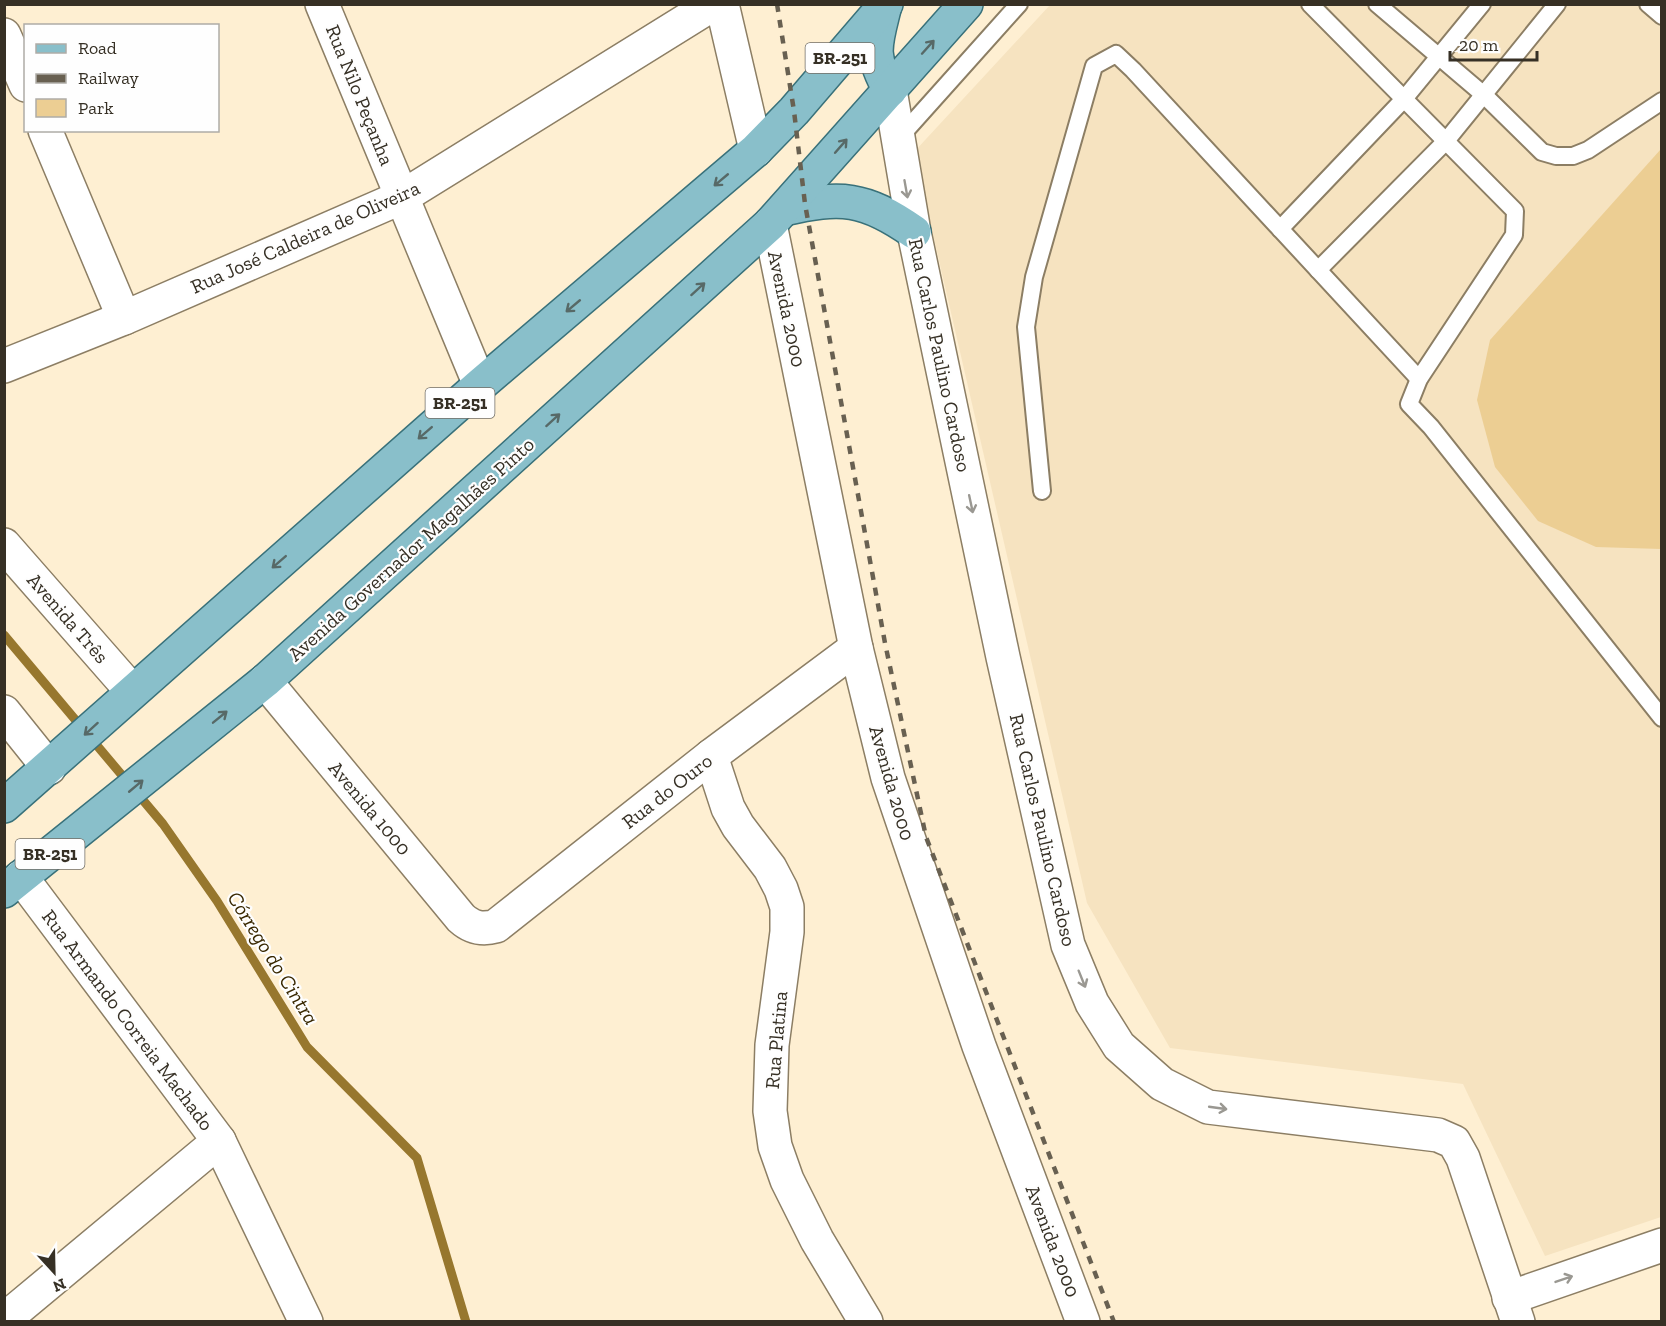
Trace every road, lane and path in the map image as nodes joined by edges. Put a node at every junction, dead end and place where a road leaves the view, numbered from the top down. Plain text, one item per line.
1 (322, 4) edge
2 (713, 4) edge
3 (722, 4) edge
4 (966, 4) edge
5 (1019, 4) edge
6 (1310, 4) edge
7 (1377, 4) edge
8 (1482, 4) edge
9 (1557, 4) edge
10 (1648, 4) edge
11 (886, 5) edge
12 (1662, 16) edge
13 (4, 35) edge
14 (1438, 56) junction
15 (24, 80) edge
16 (890, 90) junction
17 (1484, 95) junction
18 (1404, 99) junction
19 (1662, 101) edge
20 (46, 132) edge
21 (898, 139) junction
22 (1446, 141) junction
23 (756, 150) junction
24 (402, 197) junction
25 (785, 208) junction
26 (1280, 229) junction
27 (914, 232) junction
28 (1318, 270) junction
29 (124, 318) junction
30 (4, 366) edge
31 (1419, 379) junction
32 (480, 385) junction
33 (1042, 491) dead end
34 (4, 545) edge
35 (856, 648) junction
36 (265, 681) junction
37 (129, 694) junction
38 (4, 712) edge
39 (1662, 718) edge
40 (711, 756) junction
41 (52, 765) junction
42 (4, 806) edge
43 (13, 884) edge
44 (478, 928) joint
45 (219, 1141) junction
46 (1662, 1245) edge
47 (1513, 1310) edge
48 (7, 1320) edge
49 (306, 1322) edge
50 (866, 1322) edge
51 (1083, 1322) edge

1 - 24 street, Rua Nilo Peçanha
2 - 24 street, Rua José Caldeira de Oliveira
3 - 23 street
16 -> 4 main road, BR-251
5 - 21 lane
6 - 18 lane
7 - 14 lane
8 - 14 lane
9 - 17 lane
10 - 12 lane
11 - 16 main road
11 - 23 main road, BR-251
13 - 15 street
14 - 17 lane
14 - 18 lane
16 - 21 street, Rua Carlos Paulino Cardoso
25 -> 16 main road, BR-251
17 - 19 lane
17 - 22 lane
18 - 22 lane
18 - 26 lane
20 - 29 street
21 -> 27 street, Rua Carlos Paulino Cardoso
22 - 28 lane
22 - 31 lane
23 -> 32 main road, BR-251
24 - 29 street, Rua José Caldeira de Oliveira
24 - 32 street, Rua Nilo Peçanha
25 - 27 main road
25 - 35 street, Avenida 2000
36 -> 25 main road, Avenida Governador Magalhães Pinto / BR-251
26 - 28 lane
26 - 33 lane
27 -> 47 street, Rua Carlos Paulino Cardoso
28 - 31 lane
29 - 30 street, Rua José Caldeira de Oliveira
31 - 39 lane
32 -> 37 main road, BR-251
34 - 37 street, Avenida Três
35 - 40 street, Rua do Ouro
35 - 51 street, Avenida 2000
43 -> 36 main road, Avenida Governador Magalhães Pinto / BR-251
36 - 44 street, Avenida 1000
37 -> 41 main road, BR-251
38 - 41 street
40 - 44 street, Rua do Ouro
40 - 50 street, Rua Platina
41 - 42 main road, BR-251
43 - 45 street, Rua Armando Correia Machado
45 - 48 street, Rua Armando Correia Machado
45 - 49 street
47 -> 46 street

